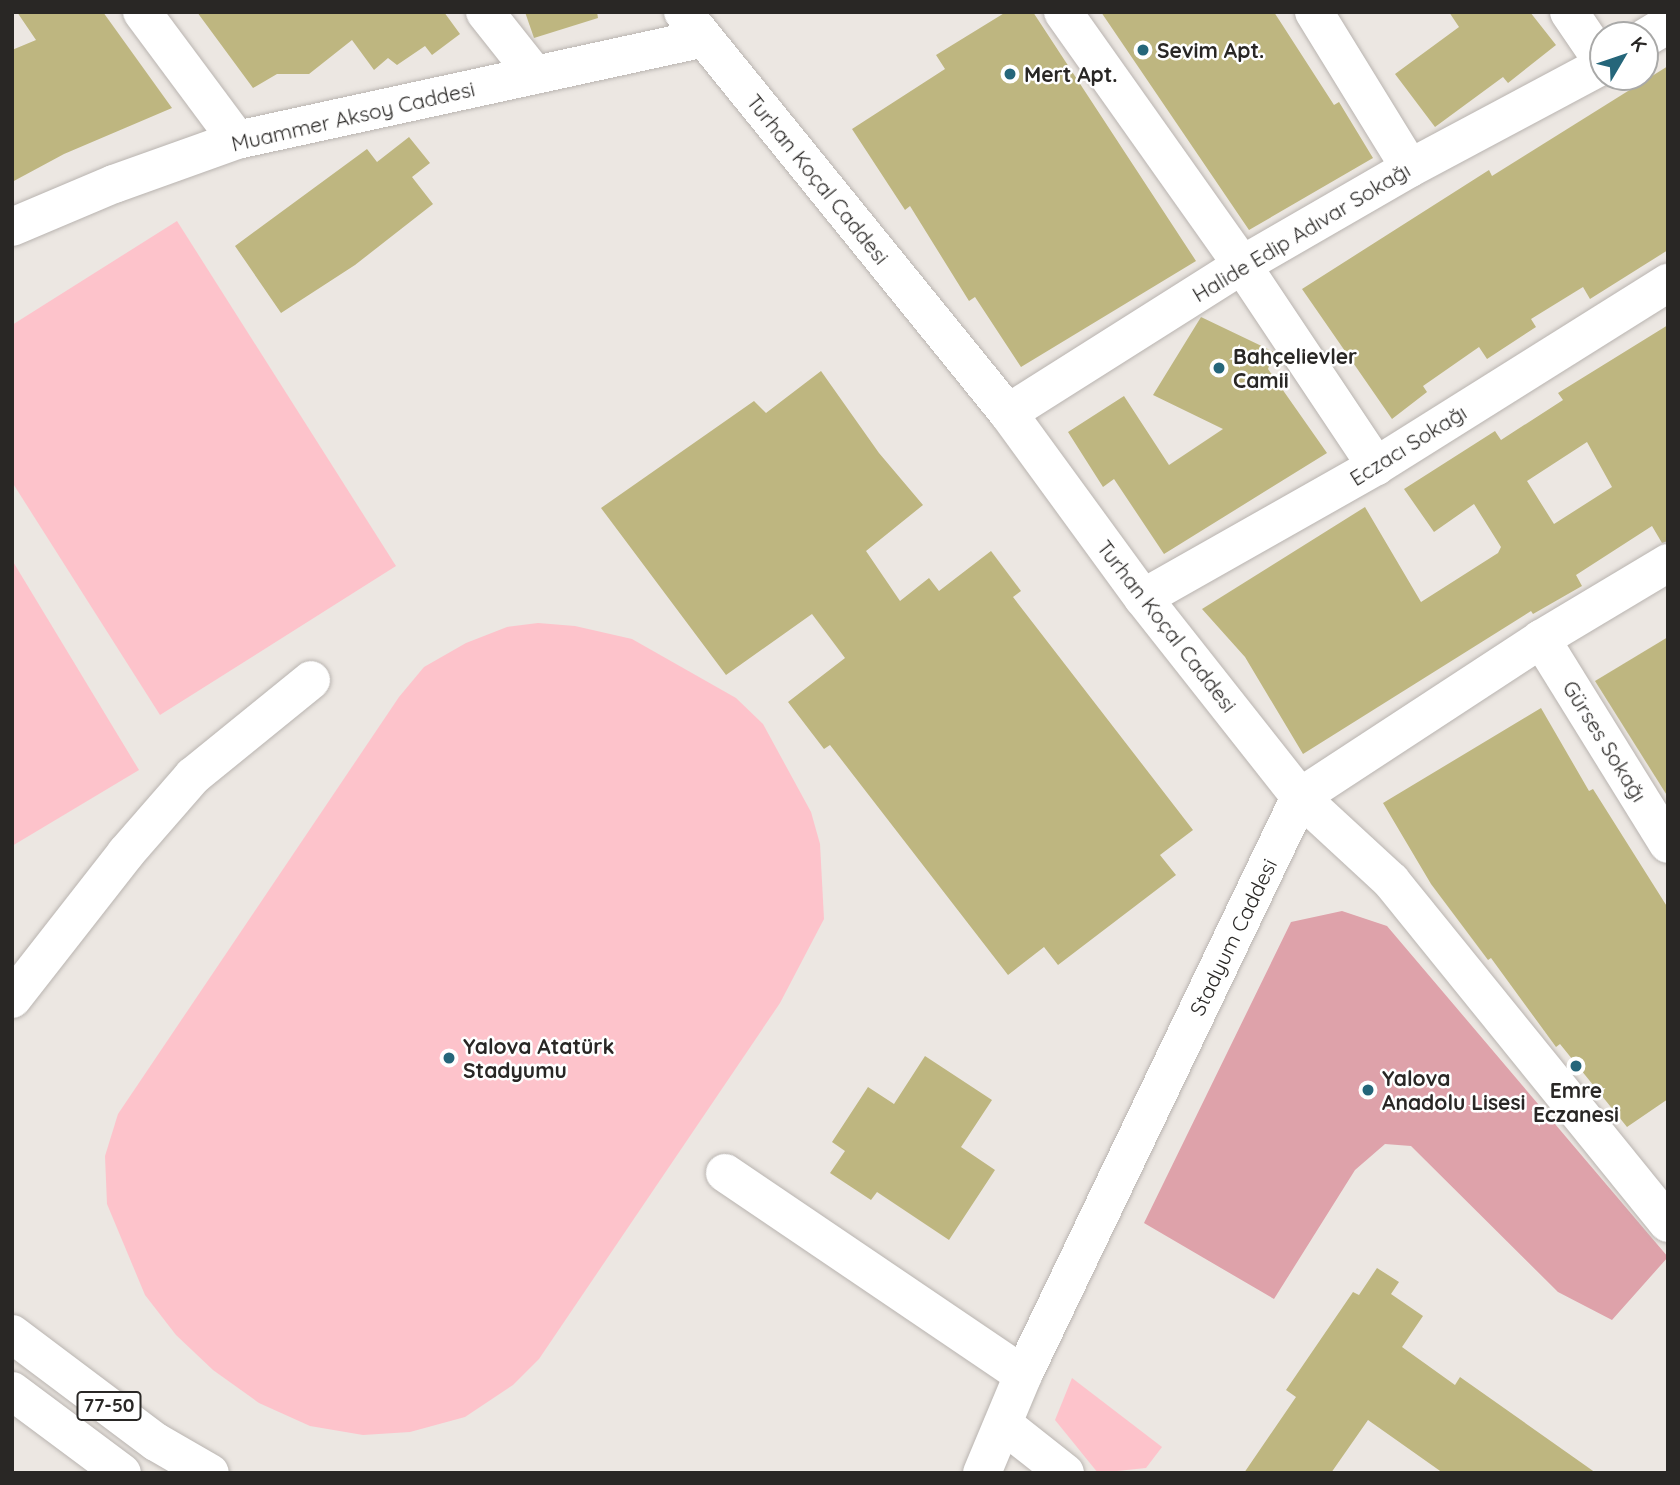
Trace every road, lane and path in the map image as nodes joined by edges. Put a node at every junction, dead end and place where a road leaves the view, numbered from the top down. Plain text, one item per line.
1 (142, 12) edge
2 (485, 12) edge
3 (1063, 12) edge
4 (1314, 12) edge
5 (1569, 12) edge
6 (693, 25) edge
7 (1589, 42) edge
8 (1589, 71) edge
9 (534, 75) junction
10 (237, 140) junction
11 (1410, 168) junction
12 (12, 227) edge
13 (1242, 265) junction
14 (1668, 283) edge
15 (1008, 413) junction
16 (1376, 466) junction
17 (1668, 563) edge
18 (1143, 598) junction
19 (1541, 639) junction
20 (311, 680) dead end
21 (1300, 797) junction
22 (1668, 844) edge
23 (12, 999) edge
24 (725, 1173) dead end
25 (1668, 1223) edge
26 (12, 1334) edge
27 (1023, 1375) junction
28 (12, 1391) edge
29 (1003, 1424) junction
30 (122, 1473) edge
31 (210, 1473) edge
32 (982, 1473) edge
33 (1065, 1473) edge

1 - 10 street
2 - 9 street
3 - 13 street
4 - 11 street
5 - 7 street
6 - 9 street, Muammer Aksoy Caddesi
6 - 15 street, Turhan Koçal Caddesi
8 - 11 street, Halide Edip Adıvar Sokağı
9 - 10 street, Muammer Aksoy Caddesi
10 - 12 street, Muammer Aksoy Caddesi
11 - 13 street, Halide Edip Adıvar Sokağı
13 - 15 street, Halide Edip Adıvar Sokağı
13 - 16 street
14 - 16 street, Eczacı Sokağı
15 - 18 street, Turhan Koçal Caddesi
16 - 18 street, Eczacı Sokağı
17 - 19 street
18 - 21 street, Turhan Koçal Caddesi
19 - 21 street
19 - 22 street, Gürses Sokağı
20 - 23 street
21 - 25 street, Turhan Koçal Caddesi
21 - 27 street, Stadyum Caddesi
24 - 27 street
26 - 31 street, 77-50
27 - 29 street, Stadyum Caddesi
28 - 30 street, 77-50
29 - 32 street, Stadyum Caddesi
29 - 33 street

